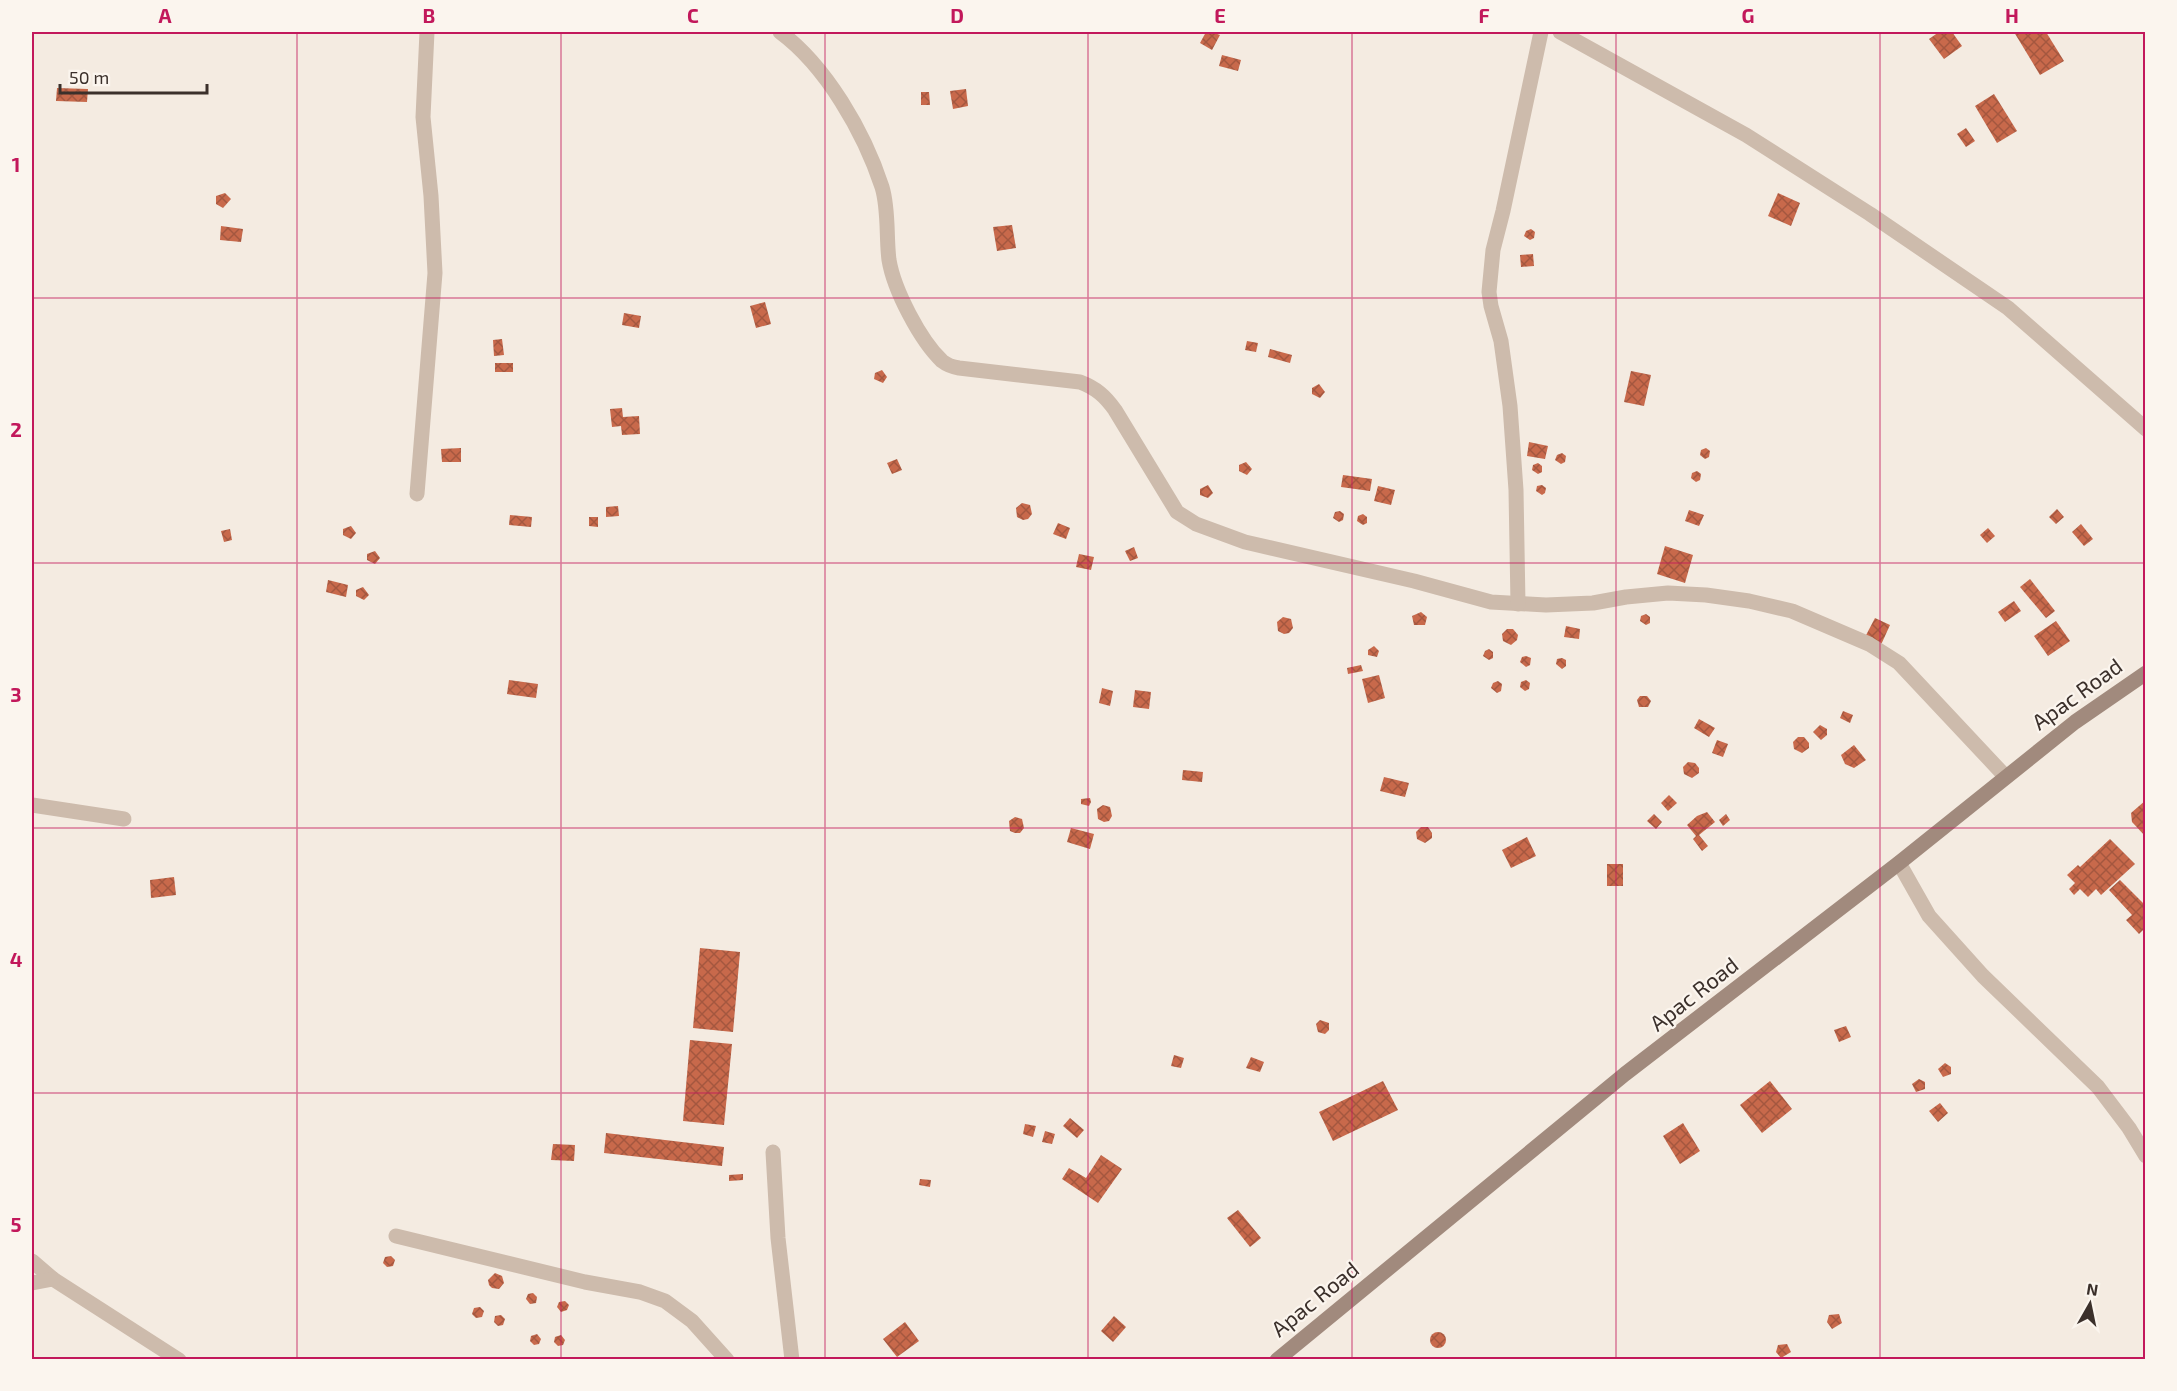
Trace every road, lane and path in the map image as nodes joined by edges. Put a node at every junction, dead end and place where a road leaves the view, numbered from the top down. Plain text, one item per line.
1 (427, 32) edge
2 (780, 32) edge
3 (1541, 32) edge
4 (1560, 32) edge
5 (2145, 429) edge
6 (417, 494) dead end
7 (1518, 604) junction
8 (2145, 673) edge
9 (2005, 776) junction
10 (32, 805) edge
11 (124, 819) dead end
12 (1899, 863) junction
13 (773, 1152) dead end
14 (2145, 1156) edge
15 (396, 1236) dead end
16 (32, 1261) edge
17 (53, 1279) junction
18 (32, 1283) edge
19 (179, 1359) edge
20 (727, 1359) edge
21 (792, 1359) edge
22 (1277, 1359) edge

1 - 6 street
2 - 7 street
3 - 7 street
4 - 5 street
7 - 9 street
8 - 9 main road, Apac Road
9 - 12 main road, Apac Road
10 - 11 street
12 - 14 street
12 - 22 main road, Apac Road
13 - 21 street
15 - 20 street
16 - 17 street
17 - 18 street
17 - 19 street

